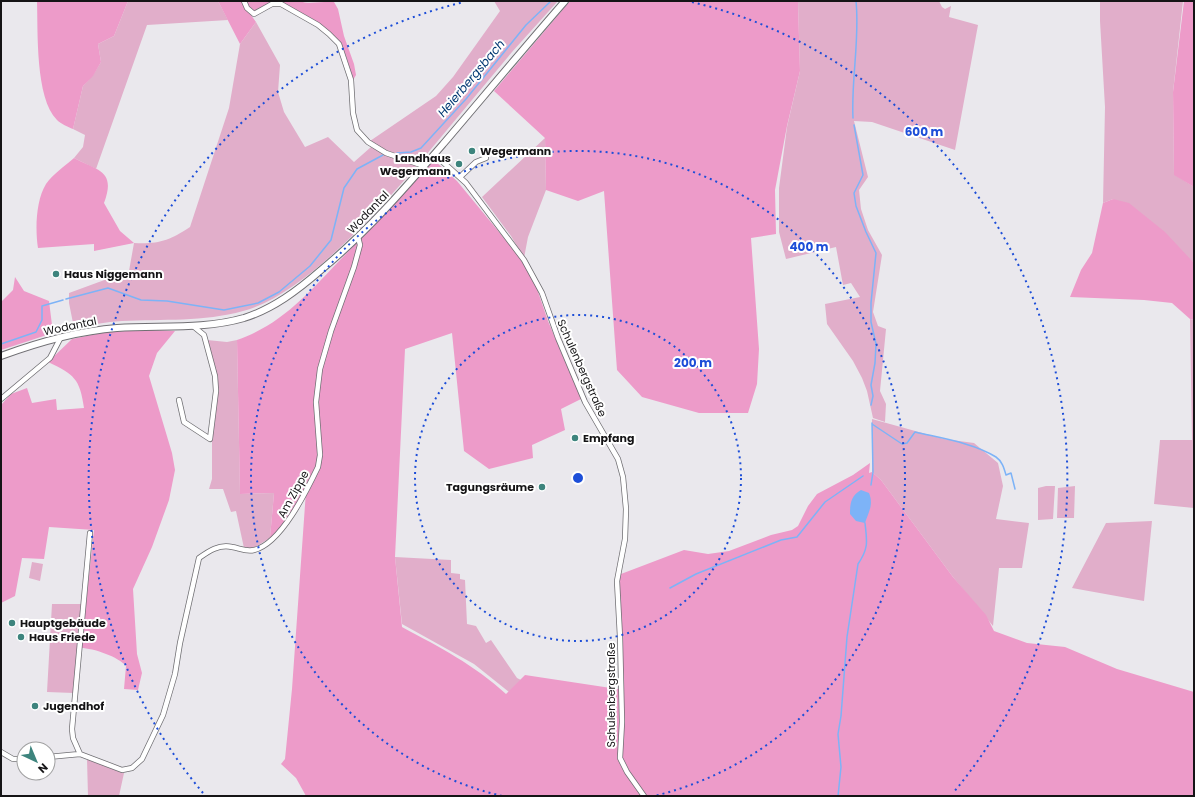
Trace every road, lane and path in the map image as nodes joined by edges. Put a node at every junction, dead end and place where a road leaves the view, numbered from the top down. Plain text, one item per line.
1 (244, 1) edge
2 (565, 1) edge
3 (434, 154) junction
4 (486, 158) dead end
5 (424, 166) junction
6 (460, 177) junction
7 (358, 237) junction
8 (193, 326) junction
9 (61, 337) junction
10 (1, 356) edge
11 (1, 399) edge
12 (179, 400) dead end
13 (90, 533) dead end
14 (1, 752) edge
15 (80, 754) junction
16 (56, 756) edge
17 (16, 759) edge
18 (644, 796) edge

1 - 5 street
2 - 3 main road, Wodantal
3 - 5 main road, Wodantal
3 - 6 street, Schulenbergstraße
4 - 6 street
5 - 7 main road, Wodantal
6 - 18 street, Schulenbergstraße
7 - 8 main road, Wodantal
7 - 15 street, Am Zippe
8 - 9 main road, Wodantal
8 - 12 street
9 - 10 main road, Wodantal
9 - 11 street
13 - 15 street
14 - 17 street
15 - 16 street, Am Zippe

